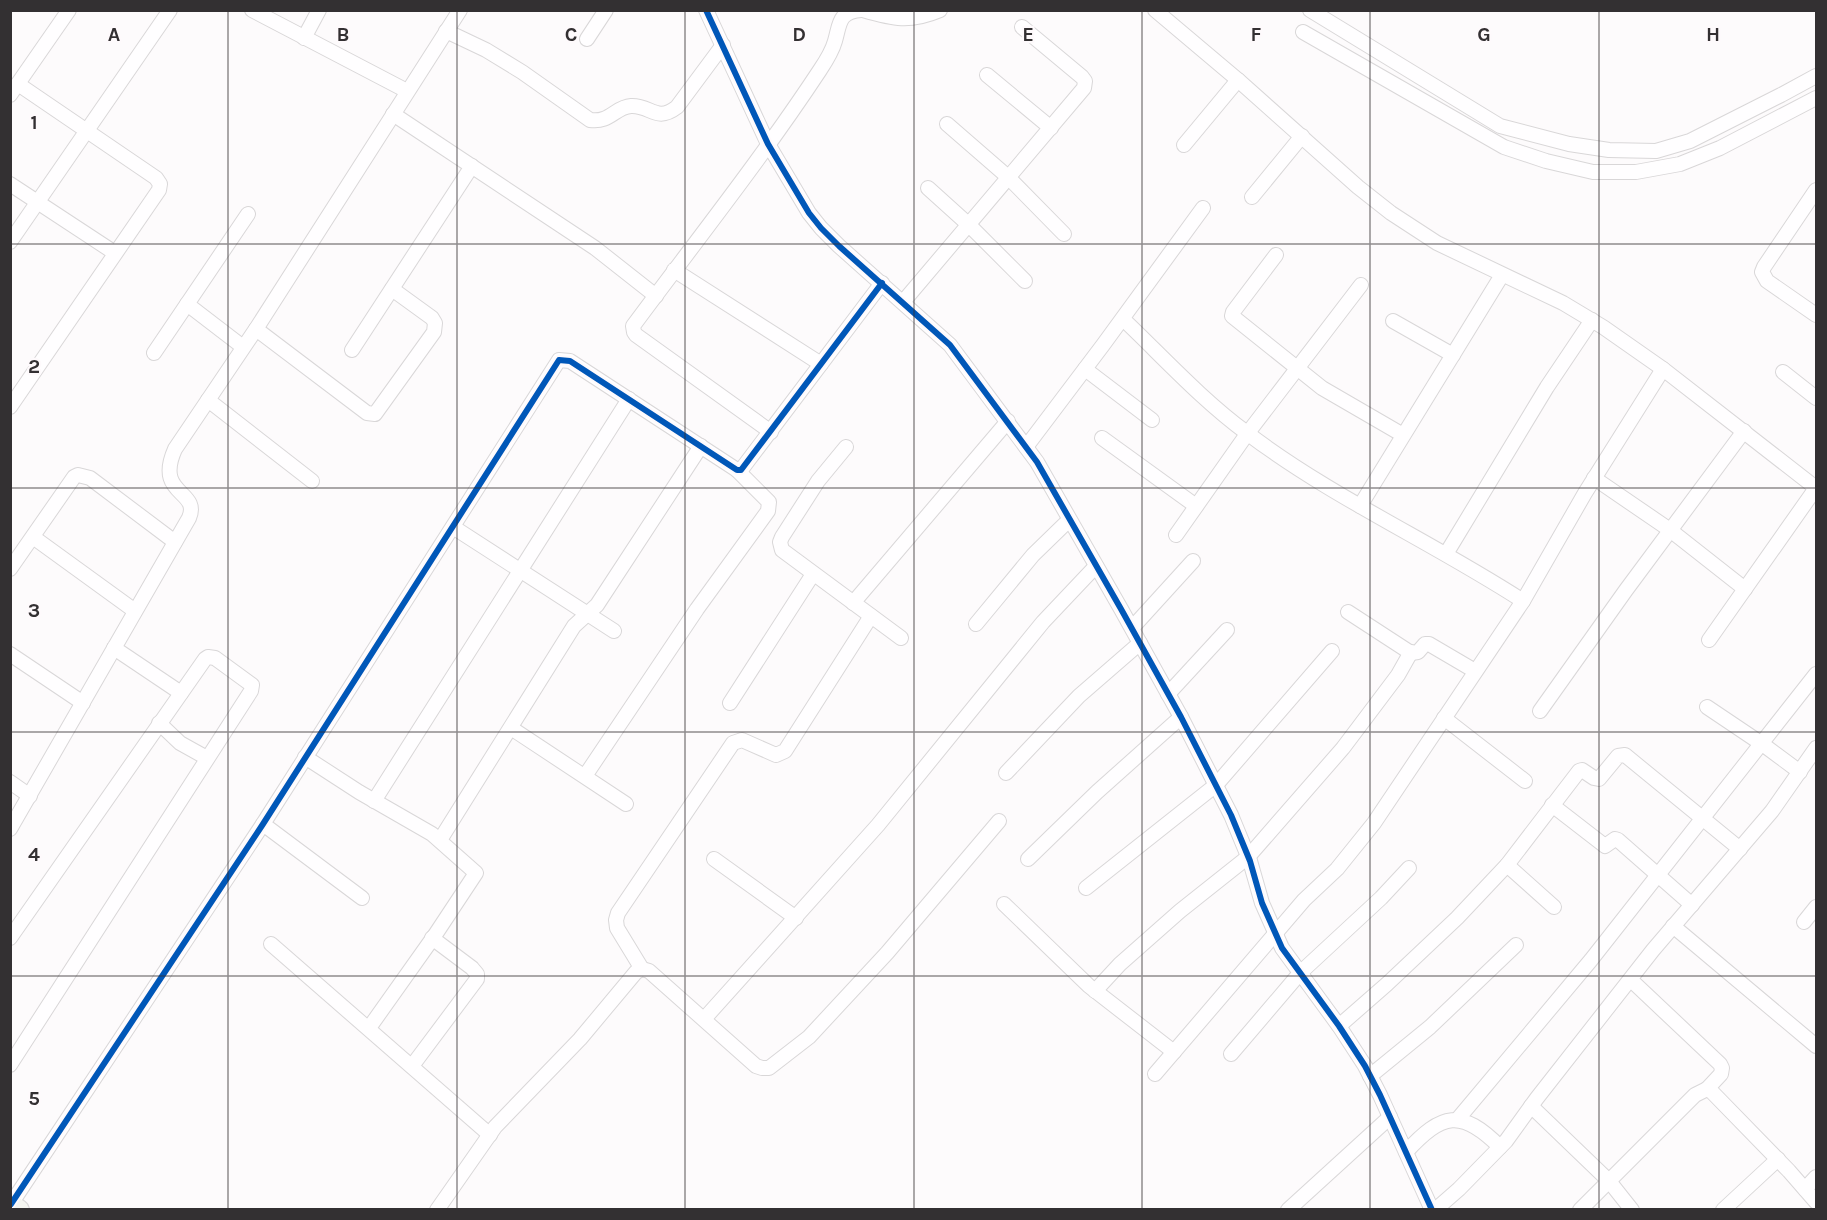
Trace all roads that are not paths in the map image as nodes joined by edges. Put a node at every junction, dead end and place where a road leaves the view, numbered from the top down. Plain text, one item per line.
1 (69, 10) edge
2 (170, 10) edge
3 (252, 10) edge
4 (319, 10) edge
5 (460, 10) edge
6 (606, 10) edge
7 (706, 10) edge
8 (862, 10) edge
9 (940, 10) edge
10 (1155, 10) edge
11 (1310, 10) edge
12 (1022, 27) dead end
13 (446, 31) junction
14 (1303, 32) dead end
15 (304, 38) junction
16 (587, 39) dead end
17 (723, 45) junction
18 (987, 75) dead end
19 (1816, 75) edge
20 (1238, 80) junction
21 (14, 90) edge
22 (407, 91) junction
23 (1816, 99) edge
24 (393, 114) junction
25 (947, 124) dead end
26 (1051, 128) junction
27 (87, 131) junction
28 (1302, 136) junction
29 (768, 144) junction
30 (1184, 145) dead end
31 (472, 166) junction
32 (1008, 177) junction
33 (10, 184) edge
34 (928, 188) dead end
35 (1816, 190) edge
36 (1252, 197) dead end
37 (38, 202) junction
38 (1203, 208) dead end
39 (248, 214) dead end
40 (969, 225) junction
41 (1064, 234) dead end
42 (10, 242) edge
43 (115, 253) junction
44 (1276, 255) dead end
45 (675, 270) junction
46 (1502, 275) junction
47 (1025, 281) dead end
48 (882, 283) junction
49 (1361, 285) dead end
50 (392, 289) junction
51 (656, 296) junction
52 (903, 302) junction
53 (187, 304) junction
54 (1816, 315) edge
55 (1123, 319) junction
56 (1592, 320) junction
57 (1392, 321) dead end
58 (256, 329) junction
59 (243, 348) junction
60 (352, 350) dead end
61 (154, 353) dead end
62 (1452, 355) junction
63 (821, 364) junction
64 (1298, 368) junction
65 (1085, 369) junction
66 (1663, 369) junction
67 (1783, 372) dead end
68 (1816, 398) edge
69 (628, 399) junction
70 (208, 400) junction
71 (10, 407) edge
72 (1152, 420) dead end
73 (1008, 421) junction
74 (1744, 431) junction
75 (771, 432) junction
76 (1247, 434) junction
77 (1403, 435) junction
78 (1102, 438) dead end
79 (701, 446) junction
80 (846, 447) dead end
81 (1026, 447) junction
82 (737, 470) junction
83 (1594, 478) junction
84 (312, 481) dead end
85 (1816, 488) edge
86 (1196, 506) junction
87 (1360, 506) junction
88 (1069, 520) junction
89 (453, 527) junction
90 (1670, 530) junction
91 (1176, 535) dead end
92 (33, 537) junction
93 (175, 542) junction
94 (1446, 554) junction
95 (1193, 561) dead end
96 (1096, 566) junction
97 (10, 569) edge
98 (521, 569) junction
99 (813, 574) junction
100 (1745, 589) junction
101 (1523, 600) junction
102 (853, 603) junction
103 (135, 611) junction
104 (1348, 612) dead end
105 (587, 614) junction
106 (871, 616) junction
107 (976, 624) dead end
108 (1132, 628) junction
109 (1227, 630) dead end
110 (614, 631) dead end
111 (902, 638) dead end
112 (1709, 640) dead end
113 (1140, 643) junction
114 (114, 648) junction
115 (1332, 651) dead end
116 (1411, 652) junction
117 (10, 654) edge
118 (1475, 671) junction
119 (1816, 674) edge
120 (181, 693) junction
121 (1168, 694) junction
122 (83, 703) junction
123 (730, 703) dead end
124 (1707, 707) dead end
125 (1540, 711) dead end
126 (1181, 717) junction
127 (1444, 718) junction
128 (159, 723) junction
129 (511, 728) junction
130 (1761, 744) junction
131 (1816, 748) edge
132 (305, 757) junction
133 (207, 758) junction
134 (1800, 772) junction
135 (1006, 773) dead end
136 (585, 776) junction
137 (1525, 781) dead end
138 (10, 782) edge
139 (1215, 784) junction
140 (30, 796) junction
141 (374, 801) junction
142 (626, 804) dead end
143 (1552, 804) junction
144 (1703, 817) junction
145 (999, 821) dead end
146 (263, 824) junction
147 (10, 829) edge
148 (440, 840) junction
149 (1740, 849) junction
150 (1248, 857) junction
151 (714, 859) dead end
152 (1028, 859) dead end
153 (1507, 866) junction
154 (1409, 868) dead end
155 (1658, 875) junction
156 (1086, 888) dead end
157 (362, 898) dead end
158 (1004, 904) dead end
159 (1692, 905) junction
160 (1554, 907) dead end
161 (1816, 907) edge
162 (796, 918) junction
163 (1804, 922) dead end
164 (1673, 926) junction
165 (1275, 935) junction
166 (10, 938) edge
167 (432, 938) junction
168 (271, 944) dead end
169 (1516, 945) dead end
170 (642, 969) junction
171 (1300, 974) junction
172 (1630, 980) junction
173 (1095, 991) junction
174 (705, 1018) junction
175 (1339, 1026) junction
176 (369, 1028) junction
177 (1816, 1046) edge
178 (1174, 1052) junction
179 (1231, 1054) dead end
180 (10, 1065) edge
181 (412, 1066) junction
182 (1155, 1074) dead end
183 (1370, 1076) junction
184 (1707, 1089) junction
185 (1531, 1106) junction
186 (1390, 1116) junction
187 (1457, 1120) junction
188 (490, 1135) junction
189 (1500, 1147) junction
190 (1406, 1152) junction
191 (1778, 1159) junction
192 (1816, 1177) edge
193 (1609, 1181) junction
194 (1805, 1189) junction
195 (1816, 1202) edge
196 (11, 1204) edge
197 (19, 1209) edge
198 (437, 1209) edge
199 (1288, 1209) edge
200 (1434, 1209) edge
201 (1580, 1209) edge
202 (1632, 1209) edge
203 (1723, 1209) edge

1 - 21 street
2 - 27 street
3 - 15 street
4 - 15 street
5 - 13 street
6 - 16 street
7 - 17 street
8 - 9 street
8 - 29 street
10 - 20 street
11 - 19 street
12 - 26 street
13 - 17 street
13 - 22 street
14 - 23 street
15 - 22 street
17 - 29 street
18 - 26 street
20 - 28 street
20 - 30 street
21 - 27 street
22 - 24 street
24 - 31 street
24 - 58 street
25 - 32 street
26 - 32 street
27 - 37 street
27 - 43 street
28 - 36 street
28 - 46 street
29 - 45 street
29 - 48 street
31 - 50 street
31 - 51 street
32 - 40 street
32 - 41 street
33 - 37 street
34 - 40 street
35 - 54 street
37 - 42 street
37 - 43 street
38 - 55 street
39 - 53 street
40 - 47 street
40 - 52 street
43 - 71 street
44 - 64 street
45 - 51 street
45 - 63 street
46 - 56 street
46 - 62 street
48 - 52 street
48 - 63 street
49 - 64 street
50 - 58 street
50 - 60 street
51 - 75 street
52 - 73 street
53 - 59 street
53 - 61 street
55 - 65 street
55 - 76 street
56 - 66 street
56 - 94 street
57 - 62 street
58 - 59 street
59 - 70 street
62 - 77 street
63 - 75 street
64 - 76 street
64 - 77 street
65 - 72 street
65 - 81 street
66 - 74 street
66 - 83 street
67 - 68 street
69 - 79 street
69 - 89 street
69 - 98 street
70 - 84 street
70 - 93 street
73 - 81 street
73 - 102 street
74 - 85 street
74 - 90 street
75 - 82 street
76 - 86 street
76 - 87 street
77 - 87 street
78 - 86 street
79 - 82 street
79 - 105 street
80 - 99 street
81 - 88 street
82 - 136 street
83 - 90 street
83 - 101 street
85 - 100 street
86 - 91 street
87 - 94 street
88 - 96 street
88 - 107 street
89 - 98 street
89 - 132 street
90 - 100 street
90 - 125 street
92 - 93 street
92 - 97 street
92 - 103 street
93 - 103 street
94 - 101 street
95 - 108 street
96 - 108 street
96 - 162 street
98 - 105 street
98 - 141 street
99 - 102 street
99 - 123 street
100 - 112 street
101 - 118 street
102 - 106 street
103 - 114 street
104 - 116 street
105 - 110 street
105 - 129 street
106 - 111 street
106 - 170 street
108 - 113 street
109 - 121 street
113 - 121 street
113 - 135 street
114 - 120 street
114 - 122 street
115 - 139 street
116 - 118 street
116 - 150 street
117 - 122 street
118 - 127 street
119 - 130 street
120 - 128 street
120 - 133 street
121 - 126 street
122 - 140 street
124 - 130 street
126 - 139 street
126 - 152 street
127 - 137 street
127 - 165 street
128 - 133 street
128 - 166 street
129 - 136 street
129 - 148 street
130 - 134 street
130 - 144 street
131 - 134 street
132 - 141 street
132 - 146 street
133 - 180 street
134 - 149 street
136 - 142 street
138 - 140 street
139 - 150 street
139 - 156 street
140 - 147 street
141 - 148 street
143 - 144 street
143 - 153 street
143 - 155 street
144 - 149 street
144 - 155 street
145 - 174 street
146 - 157 street
146 - 196 street
148 - 167 street
149 - 159 street
150 - 165 street
150 - 173 street
151 - 162 street
153 - 160 street
153 - 175 street
154 - 171 street
155 - 159 street
155 - 187 street
158 - 173 street
159 - 164 street
161 - 163 street
162 - 174 street
164 - 172 street
164 - 177 street
165 - 171 street
165 - 178 street
167 - 176 street
167 - 181 street
168 - 176 street
169 - 183 street
170 - 174 street
170 - 188 street
171 - 175 street
171 - 179 street
172 - 184 street
172 - 185 street
173 - 178 street
175 - 183 street
176 - 181 street
178 - 182 street
181 - 188 street
183 - 186 street
184 - 191 street
184 - 193 street
185 - 189 street
185 - 193 street
186 - 190 street
186 - 199 street
187 - 189 street
187 - 190 street
188 - 198 street
189 - 200 street
190 - 200 street
191 - 194 street
191 - 203 street
192 - 194 street
193 - 201 street
193 - 202 street
194 - 195 street
196 - 197 street

